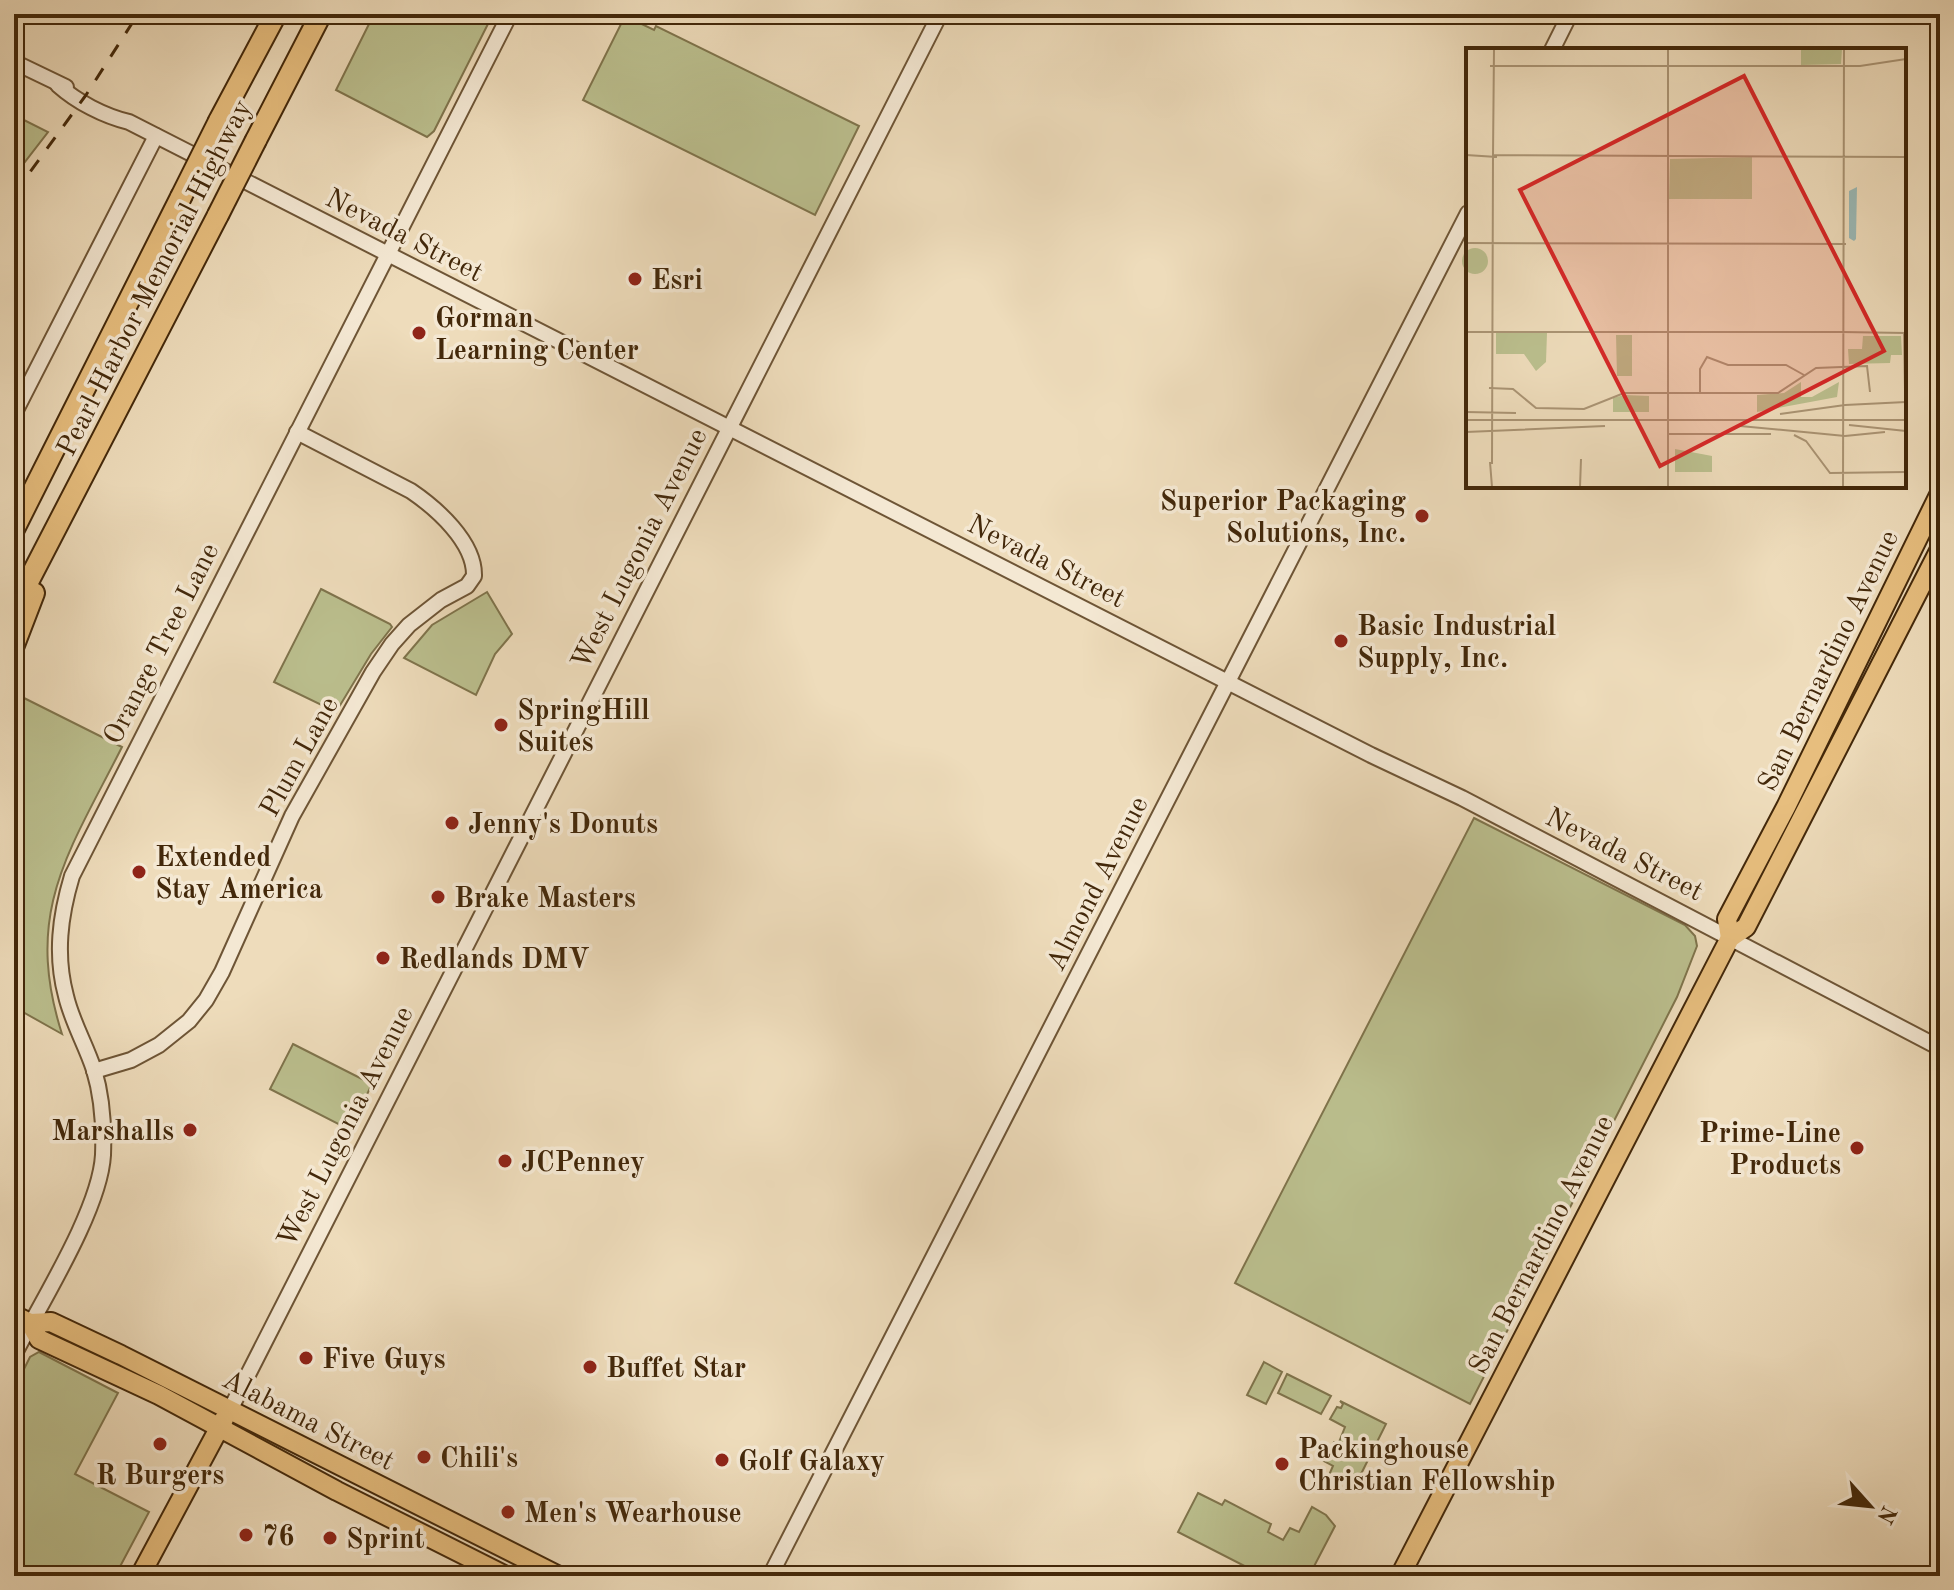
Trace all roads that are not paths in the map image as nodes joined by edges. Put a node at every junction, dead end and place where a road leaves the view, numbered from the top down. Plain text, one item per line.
1 (276, 14) edge
2 (321, 14) edge
3 (510, 14) edge
4 (940, 14) edge
5 (1570, 14) edge
6 (1553, 48) edge
7 (14, 62) edge
8 (156, 136) junction
9 (1466, 217) edge
10 (388, 254) junction
11 (14, 414) edge
12 (731, 429) junction
13 (297, 432) junction
14 (73, 492) junction
15 (1940, 493) edge
16 (16, 525) edge
17 (1940, 549) edge
18 (14, 609) edge
19 (14, 645) edge
20 (1228, 681) junction
21 (1730, 938) junction
22 (1940, 1048) edge
23 (94, 1071) junction
24 (22, 1319) edge
25 (14, 1355) edge
26 (230, 1410) junction
27 (220, 1427) junction
28 (140, 1576) edge
29 (506, 1576) edge
30 (559, 1576) edge
31 (770, 1576) edge
32 (1400, 1576) edge

1 - 16 highway, Pearl Harbor Memorial Highway, bridge
2 - 14 highway, Pearl Harbor Memorial Highway, bridge
3 - 10 street, Orange Tree Lane
4 - 12 street, West Lugonia Avenue
5 - 6 street
7 - 8 street, Nevada Street
8 - 10 street, Nevada Street
8 - 11 street
9 - 20 street, Almond Avenue
10 - 12 street, Nevada Street
10 - 13 street, Orange Tree Lane
12 - 20 street, Nevada Street
12 - 26 street, West Lugonia Avenue
13 - 23 street, Orange Tree Lane
13 - 23 street, Plum Lane
14 - 18 highway, Pearl Harbor Memorial Highway
14 - 19 highway
15 - 21 main road, San Bernardino Avenue
17 - 21 main road, San Bernardino Avenue
20 - 21 street, Nevada Street
20 - 31 street, Almond Avenue
21 - 22 street, Nevada Street
21 - 32 main road, San Bernardino Avenue
23 - 24 street, Orange Tree Lane
24 - 25 street, Orange Tree Lane
24 - 26 main road, Alabama Street
24 - 27 main road, Alabama Street
26 - 27 main road, West Lugonia Avenue
26 - 30 main road, Alabama Street
27 - 28 main road, West Lugonia Avenue
27 - 29 main road, Alabama Street

